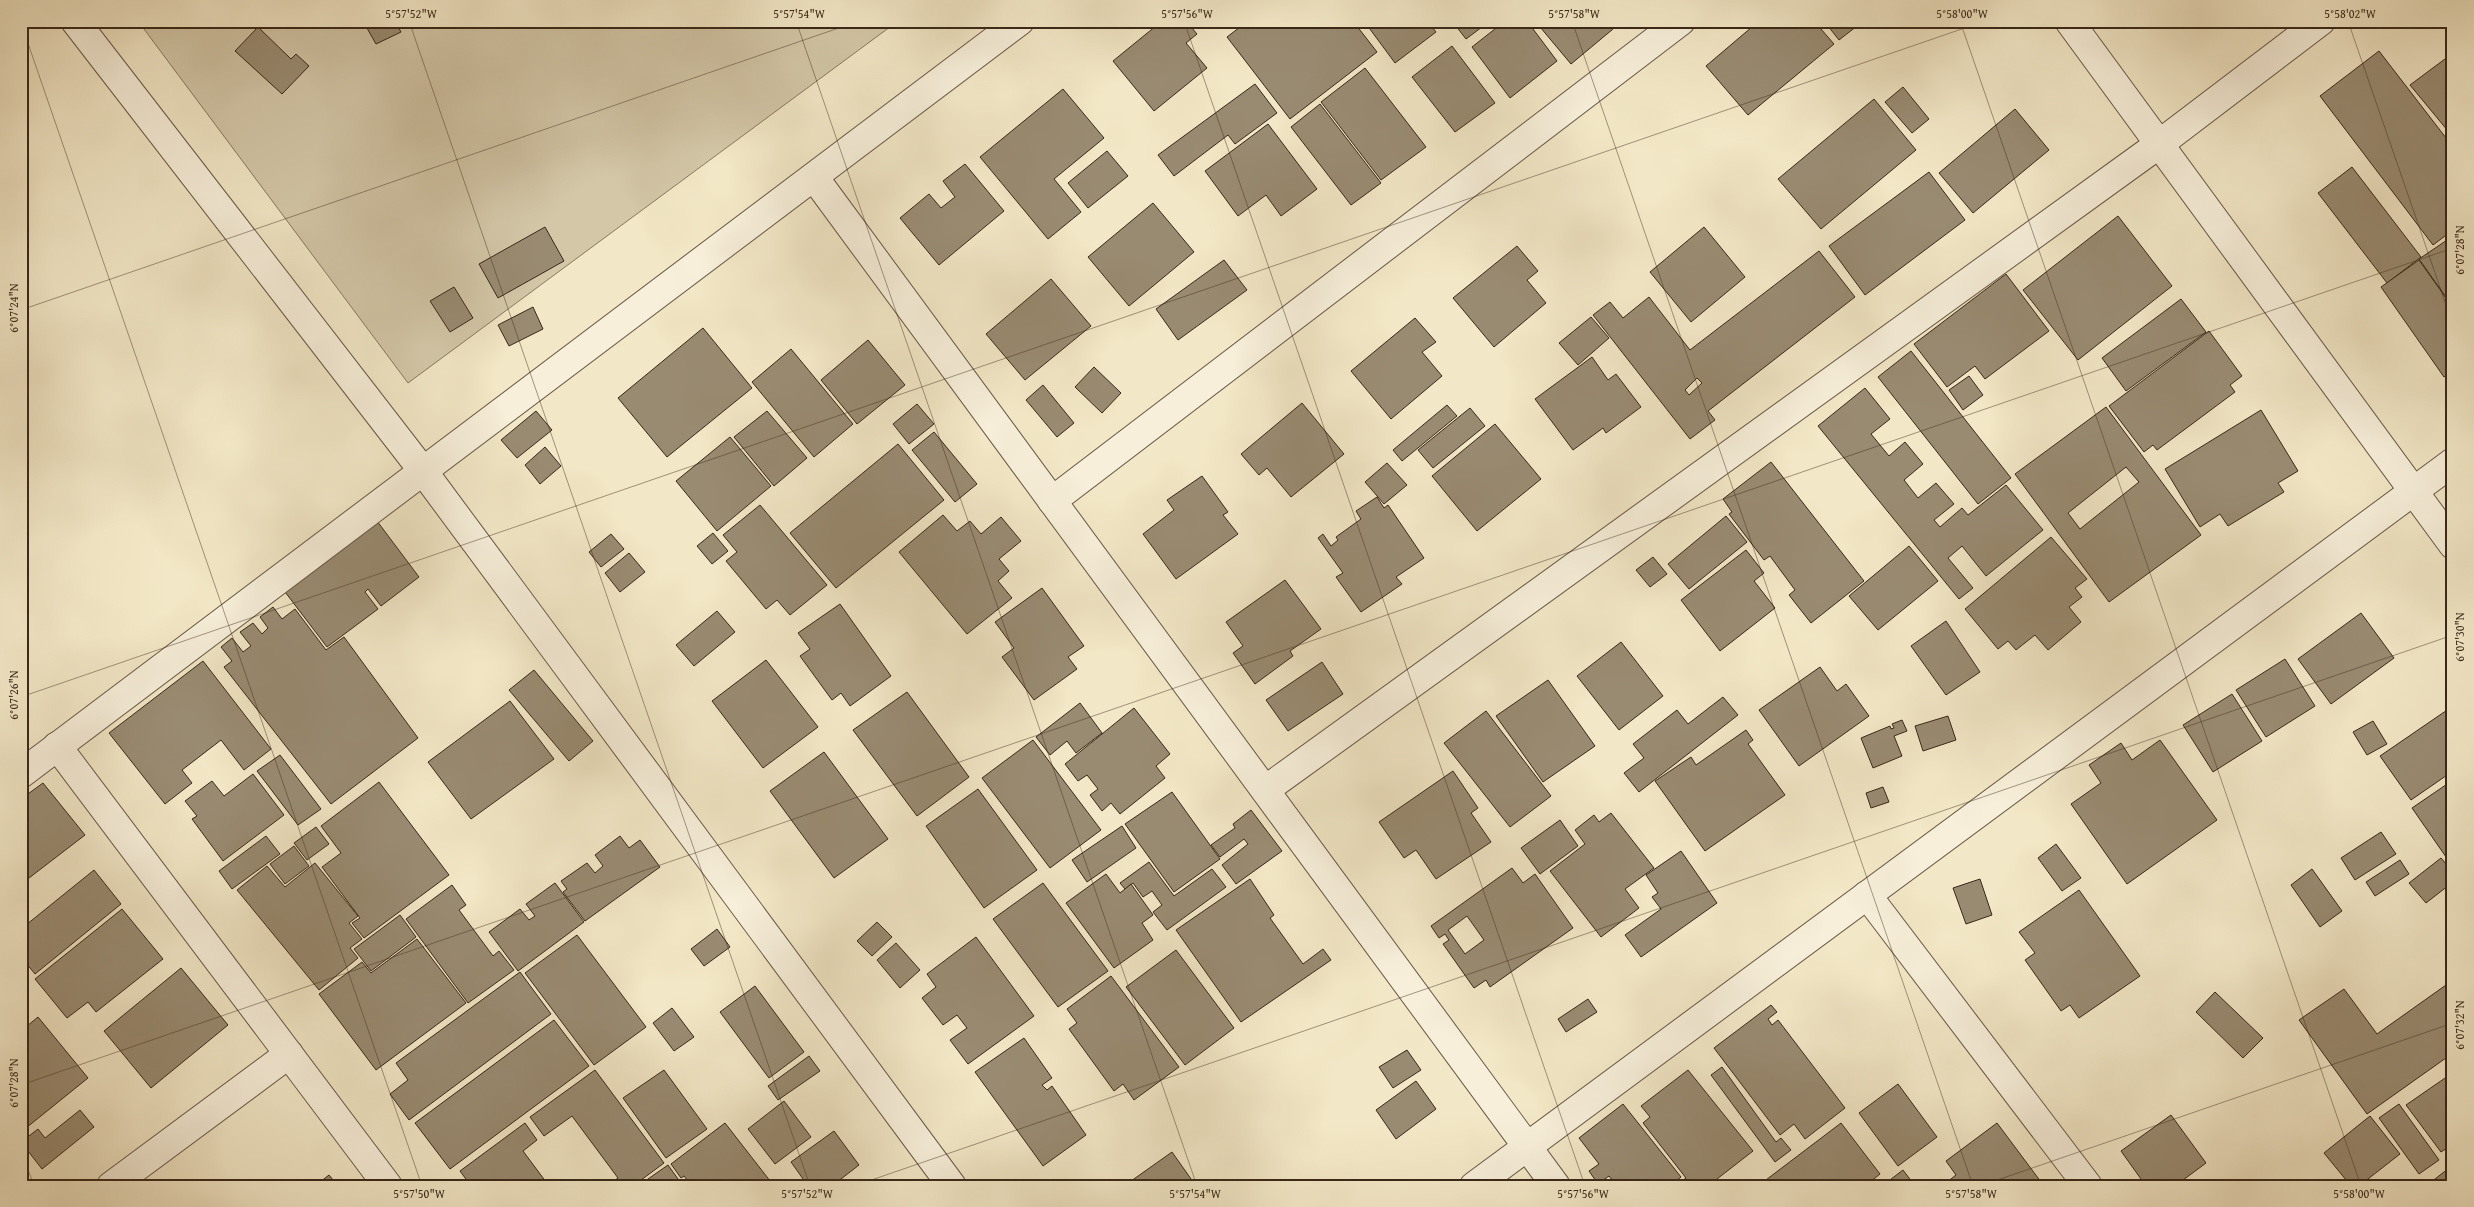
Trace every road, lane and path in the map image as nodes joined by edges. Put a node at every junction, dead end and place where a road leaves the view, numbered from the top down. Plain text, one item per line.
1 (75, 21) edge
2 (1020, 21) edge
3 (1681, 21) edge
4 (2069, 21) edge
5 (2321, 21) edge
6 (2158, 145) junction
7 (814, 177) junction
8 (2453, 462) edge
9 (423, 471) junction
10 (2412, 492) junction
11 (1052, 501) junction
12 (2453, 546) edge
13 (57, 746) junction
14 (21, 774) edge
15 (1264, 790) junction
16 (1867, 895) junction
17 (289, 1054) junction
18 (1527, 1147) junction
19 (112, 1186) edge
20 (388, 1186) edge
21 (952, 1186) edge
22 (1474, 1186) edge
23 (1556, 1186) edge
24 (2088, 1186) edge

1 - 9 street
2 - 7 street
3 - 11 street
4 - 6 street
5 - 6 street
6 - 10 street
6 - 15 street
7 - 9 street
7 - 11 street
8 - 10 street
9 - 13 street
9 - 21 street
10 - 12 street
10 - 16 street
11 - 15 street
13 - 14 street
13 - 17 street
15 - 18 street
16 - 18 street
16 - 24 street
17 - 19 street
17 - 20 street
18 - 22 street
18 - 23 street

